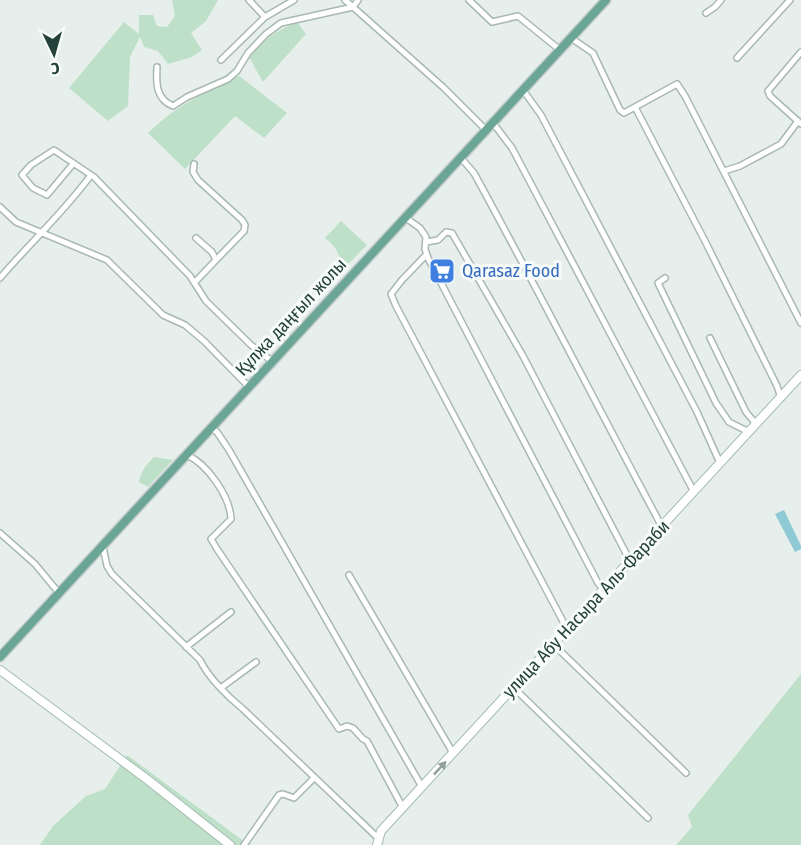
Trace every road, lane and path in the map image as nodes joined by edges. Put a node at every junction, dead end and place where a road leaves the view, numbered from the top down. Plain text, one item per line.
1 (249, 0) edge
2 (294, 0) edge
3 (345, 0) edge
4 (358, 0) edge
5 (469, 0) edge
6 (606, 0) edge
7 (721, 0) edge
8 (790, 0) edge
9 (353, 7) junction
10 (706, 13) dead end
11 (265, 17) junction
12 (571, 38) junction
13 (560, 50) junction
14 (801, 52) edge
15 (737, 58) dead end
16 (220, 60) dead end
17 (157, 67) dead end
18 (523, 90) junction
19 (635, 107) junction
20 (800, 121) edge
21 (489, 127) junction
22 (461, 159) junction
23 (73, 164) junction
24 (194, 165) dead end
25 (724, 171) junction
26 (91, 176) junction
27 (0, 207) edge
28 (406, 218) junction
29 (42, 232) junction
30 (196, 237) dead end
31 (426, 242) junction
32 (426, 255) junction
33 (216, 260) junction
34 (0, 278) edge
35 (665, 278) dead end
36 (195, 282) junction
37 (801, 323) edge
38 (710, 338) dead end
39 (273, 362) junction
40 (801, 375) edge
41 (249, 387) junction
42 (781, 398) junction
43 (756, 424) junction
44 (211, 428) junction
45 (749, 432) junction
46 (187, 455) junction
47 (720, 463) junction
48 (694, 492) junction
49 (662, 527) junction
50 (0, 533) edge
51 (103, 547) junction
52 (630, 561) junction
53 (349, 575) dead end
54 (604, 590) junction
55 (59, 593) junction
56 (231, 612) dead end
57 (567, 629) junction
58 (553, 644) junction
59 (186, 647) junction
60 (0, 657) edge
61 (256, 662) dead end
62 (0, 670) edge
63 (222, 687) junction
64 (513, 687) junction
65 (453, 753) junction
66 (686, 773) dead end
67 (314, 778) junction
68 (422, 787) junction
69 (403, 808) junction
70 (648, 818) dead end
71 (378, 842) edge
72 (230, 845) edge
73 (244, 845) edge

1 - 11 street
2 - 11 street
3 - 9 street
4 - 9 street
5 - 13 street
6 - 12 main road, Құлжа даңғыл жолы
7 - 10 street
8 - 15 street
9 - 17 street
9 - 21 street
11 - 16 street
12 - 13 main road, Құлжа даңғыл жолы
12 - 19 street
13 - 18 main road, Құлжа даңғыл жолы
14 - 20 street
18 - 21 main road, Құлжа даңғыл жолы
18 - 47 street
19 - 25 street
19 - 42 street
20 - 25 street
21 - 22 main road, Құлжа даңғыл жолы
21 - 48 street
22 - 28 main road, Құлжа даңғыл жолы
22 - 49 street
23 - 23 street
23 - 26 street
24 - 33 street
25 - 37 street
26 - 29 street
26 - 36 street
27 - 29 street
28 - 31 street
28 - 39 main road, Құлжа даңғыл жолы
29 - 34 street
29 - 41 street
30 - 33 street
31 - 32 street
31 - 52 street
32 - 54 street
32 - 57 street
33 - 36 street
35 - 45 street
36 - 39 street
38 - 43 street
39 - 41 main road, Құлжа даңғыл жолы
40 - 42 street, улица Абу Насыра Аль-Фараби
41 - 44 main road, Құлжа даңғыл жолы
42 - 43 street, улица Абу Насыра Аль-Фараби
43 - 45 street, улица Абу Насыра Аль-Фараби
44 - 46 main road, Құлжа даңғыл жолы
44 - 68 street
45 - 47 street, улица Абу Насыра Аль-Фараби
46 - 51 main road, Құлжа даңғыл жолы
46 - 69 street
47 - 48 street, улица Абу Насыра Аль-Фараби
48 - 49 street, улица Абу Насыра Аль-Фараби
49 - 52 street, улица Абу Насыра Аль-Фараби
50 - 55 street
51 - 55 main road, Құлжа даңғыл жолы
51 - 59 street
52 - 54 street, улица Абу Насыра Аль-Фараби
53 - 65 street
54 - 57 street, улица Абу Насыра Аль-Фараби
55 - 60 main road, Құлжа даңғыл жолы
56 - 59 street
57 - 58 street, улица Абу Насыра Аль-Фараби
58 - 64 street, улица Абу Насыра Аль-Фараби
58 - 66 street
59 - 63 street
61 - 63 street
62 - 72 street
63 - 67 street
64 - 65 street, улица Абу Насыра Аль-Фараби
64 - 70 street
68 -> 65 street, улица Абу Насыра Аль-Фараби
67 - 71 street
67 - 73 street
68 - 69 street, улица Абу Насыра Аль-Фараби
69 - 71 street, улица Абу Насыра Аль-Фараби

